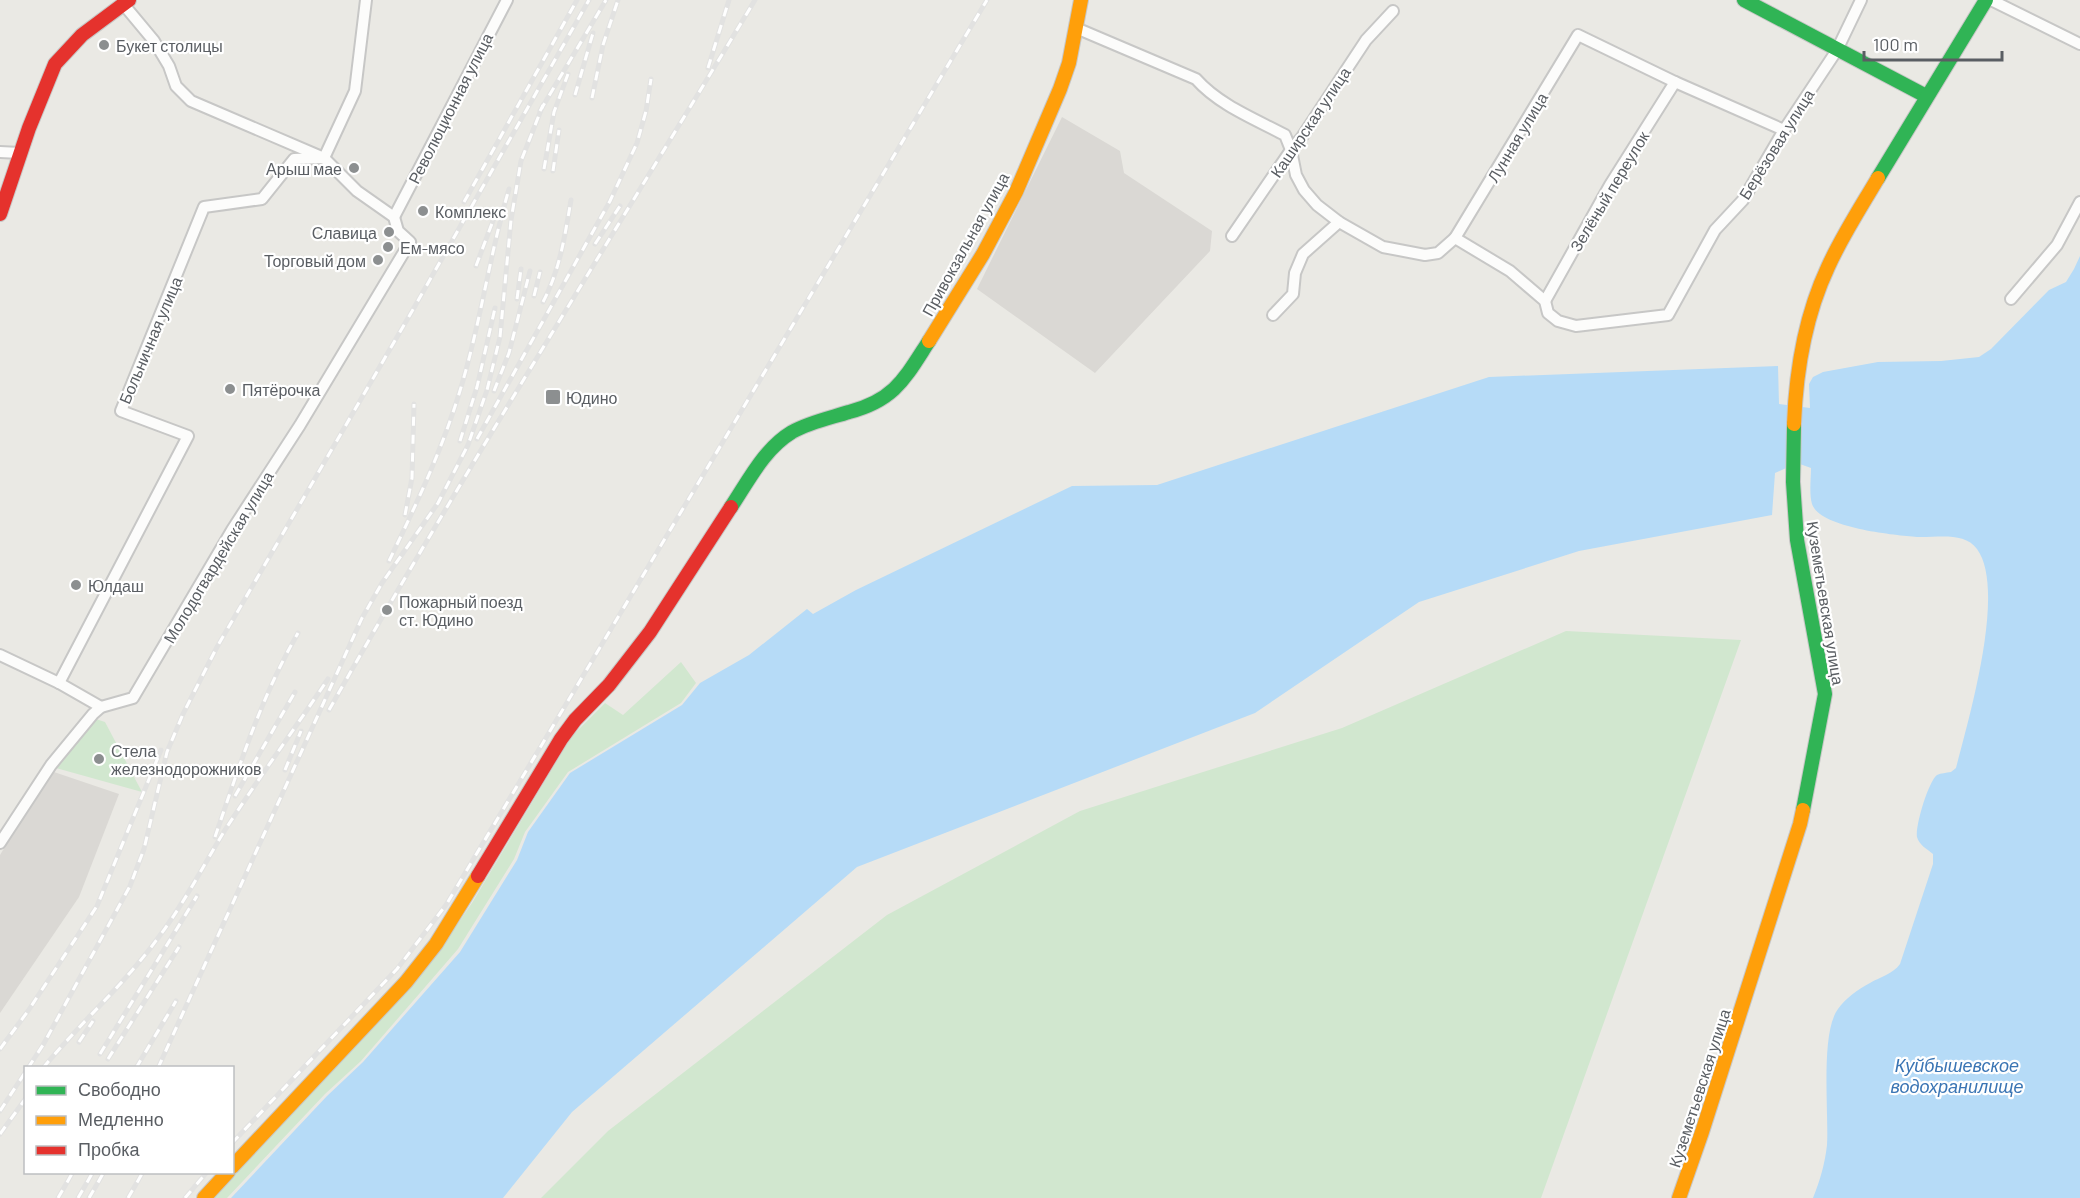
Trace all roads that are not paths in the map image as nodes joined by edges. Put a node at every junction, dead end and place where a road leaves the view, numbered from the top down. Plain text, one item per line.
1 (366, 0) edge
2 (507, 0) edge
3 (1081, 0) edge
4 (1744, 0) edge
5 (1861, 0) edge
6 (1986, 0) edge
7 (1991, 0) edge
8 (126, 3) edge
9 (1393, 11) dead end
10 (1076, 28) junction
11 (2080, 44) edge
12 (1836, 50) junction
13 (1674, 82) junction
14 (1926, 96) junction
15 (1784, 130) junction
16 (1291, 150) junction
17 (0, 152) edge
18 (20, 153) junction
19 (324, 158) junction
20 (2080, 201) edge
21 (0, 214) edge
22 (394, 217) junction
23 (1339, 222) junction
24 (1232, 236) dead end
25 (1455, 238) junction
26 (2010, 299) dead end
27 (1545, 301) junction
28 (1273, 315) dead end
29 (0, 654) edge
30 (59, 683) junction
31 (101, 706) junction
32 (0, 843) edge
33 (234, 1165) edge
34 (227, 1174) edge
35 (204, 1198) edge
36 (1679, 1198) edge

1 - 19 street
2 - 22 street, Революционная улица
3 - 10 main road, Привокзальная улица
4 - 12 main road
5 - 12 street, Берёзовая улица
6 - 14 main road, Куземетьевская улица
7 - 11 street
8 - 18 main road
8 - 19 street
9 - 16 street, Каширская улица
10 - 16 street
10 - 33 main road, Привокзальная улица
12 - 14 main road
12 - 15 street, Берёзовая улица
13 - 15 street
13 - 25 street, Лунная улица
13 - 27 street, Зелёный переулок
14 - 36 main road, Куземетьевская улица
15 - 27 street, Берёзовая улица
16 - 23 street
16 - 24 street, Каширская улица
17 - 18 street
18 - 21 main road
19 - 22 street
19 - 30 street, Больничная улица
20 - 26 street
22 - 31 street, Молодогвардейская улица
23 - 25 street
23 - 28 street
25 - 27 street
29 - 30 street
30 - 31 street
31 - 32 street
34 - 35 main road

